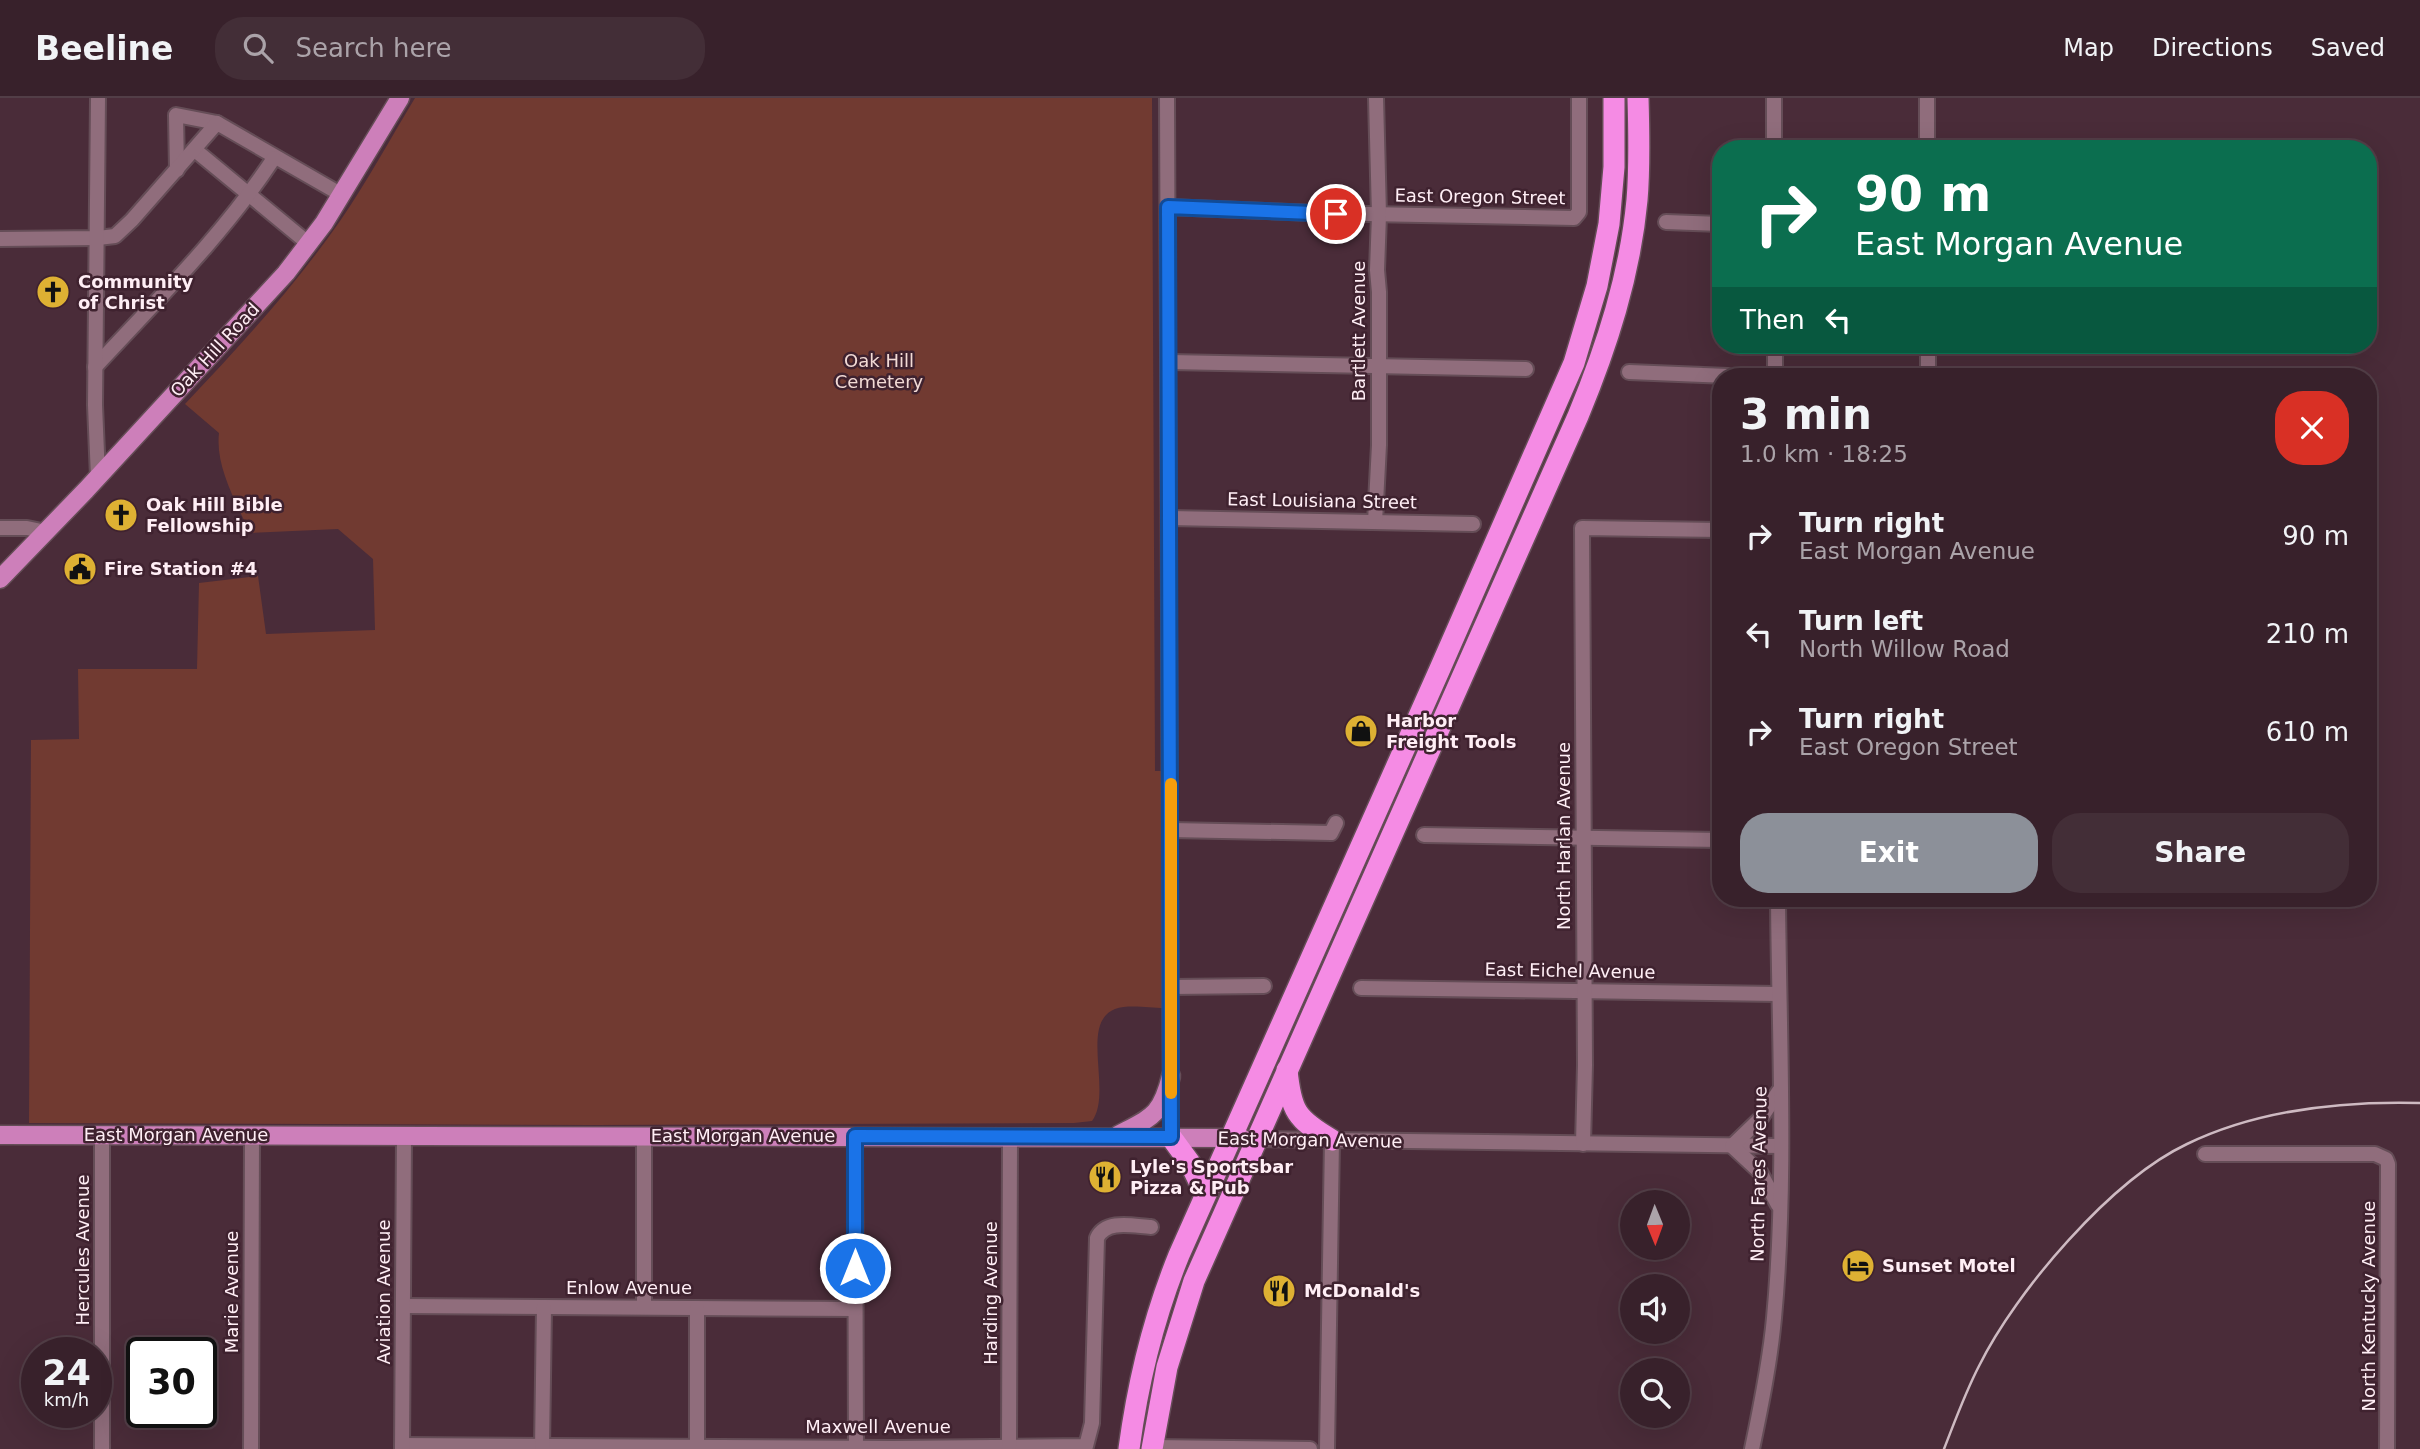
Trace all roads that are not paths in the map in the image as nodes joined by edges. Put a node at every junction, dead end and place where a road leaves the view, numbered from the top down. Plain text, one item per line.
1 (98, 98) edge
2 (400, 98) edge
3 (1167, 98) edge
4 (1376, 98) edge
5 (1579, 98) edge
6 (1614, 98) edge
7 (1639, 98) edge
8 (1774, 98) edge
9 (1927, 98) edge
10 (217, 123) junction
11 (1774, 140) edge
12 (1927, 140) edge
13 (195, 150) junction
14 (274, 158) junction
15 (177, 170) junction
16 (250, 195) junction
17 (342, 195) junction
18 (1168, 207) junction
19 (1379, 215) junction
20 (1666, 222) dead end
21 (1712, 224) edge
22 (98, 238) junction
23 (0, 239) edge
24 (309, 244) junction
25 (1169, 362) junction
26 (95, 367) junction
27 (1378, 368) junction
28 (1526, 369) dead end
29 (1629, 372) dead end
30 (1712, 375) edge
31 (98, 477) junction
32 (1169, 518) junction
33 (1375, 522) junction
34 (1473, 524) dead end
35 (0, 528) edge
36 (1712, 530) edge
37 (46, 532) junction
38 (0, 579) edge
39 (1334, 828) dead end
40 (1171, 830) junction
41 (1424, 835) dead end
42 (1583, 837) junction
43 (1712, 840) edge
44 (1778, 907) edge
45 (1264, 986) dead end
46 (1171, 987) junction
47 (1362, 988) dead end
48 (1584, 990) junction
49 (1779, 994) junction
50 (1287, 1070) junction
51 (1171, 1076) junction
52 (1780, 1090) junction
53 (0, 1135) edge
54 (102, 1135) junction
55 (252, 1135) junction
56 (404, 1136) junction
57 (644, 1136) junction
58 (855, 1136) junction
59 (1010, 1137) junction
60 (1113, 1137) junction
61 (1171, 1137) junction
62 (1230, 1138) junction
63 (1256, 1139) junction
64 (1332, 1140) junction
65 (1583, 1144) junction
66 (1732, 1146) junction
67 (1780, 1146) junction
68 (2205, 1154) dead end
69 (1205, 1194) junction
70 (1780, 1209) junction
71 (1151, 1227) dead end
72 (403, 1306) junction
73 (544, 1307) junction
74 (643, 1307) junction
75 (697, 1308) junction
76 (855, 1309) junction
77 (402, 1447) edge
78 (1009, 1447) edge
79 (542, 1448) edge
80 (697, 1448) edge
81 (856, 1448) edge
82 (1152, 1448) edge
83 (102, 1449) edge
84 (251, 1449) edge
85 (1129, 1449) edge
86 (1310, 1449) edge
87 (1328, 1449) edge
88 (1752, 1449) edge
89 (2387, 1449) edge

1 - 22 street
2 - 17 main road, Oak Hill Road
3 - 18 street
4 - 19 street, Bartlett Avenue
5 - 19 street, East Oregon Street
6 - 62 highway
7 - 50 highway
8 - 11 street
9 - 12 street
10 - 13 street
10 - 14 street
10 - 15 street
13 - 15 street
13 - 16 street
14 - 16 street
14 - 17 street
15 - 22 street
16 - 24 street
16 - 26 street
17 - 24 main road, Oak Hill Road
18 - 19 street, East Oregon Street
18 - 25 street
19 - 27 street, Bartlett Avenue
20 - 21 street
22 - 23 street
22 - 26 street
24 - 31 main road, Oak Hill Road
25 - 27 street
25 - 32 street
26 - 31 street
27 - 28 street
27 - 33 street, Bartlett Avenue
29 - 30 street
31 - 37 main road, Oak Hill Road
32 - 33 street, East Louisiana Street
32 - 40 street
33 - 34 street, East Louisiana Street
35 - 37 street
36 - 42 street, North Harlan Avenue
37 - 38 main road, Oak Hill Road
39 - 40 street
40 - 46 street
41 - 42 street
42 - 43 street
42 - 48 street, North Harlan Avenue
44 - 49 street, North Fares Avenue
45 - 46 street
46 - 51 street
47 - 48 street, East Eichel Avenue
48 - 49 street, East Eichel Avenue
48 - 65 street, North Harlan Avenue
49 - 52 street, North Fares Avenue
50 - 63 highway
50 - 64 highway
51 - 60 main road
51 - 61 street
52 - 66 street
52 - 67 street, North Fares Avenue
53 - 54 main road, East Morgan Avenue
54 - 55 main road, East Morgan Avenue
54 - 83 street, Hercules Avenue
55 - 56 main road, East Morgan Avenue
55 - 84 street, Marie Avenue
56 - 57 main road, East Morgan Avenue
56 - 72 street, Aviation Avenue
57 - 58 main road, East Morgan Avenue
57 - 74 street
58 - 59 main road, East Morgan Avenue
58 - 76 street
59 - 60 main road, East Morgan Avenue
59 - 78 street, Harding Avenue
60 - 61 main road, East Morgan Avenue
61 - 62 main road, East Morgan Avenue
61 - 69 highway
62 - 63 main road, East Morgan Avenue
62 - 69 highway
63 - 64 street, East Morgan Avenue
63 - 82 highway
64 - 65 street, East Morgan Avenue
64 - 87 street
65 - 66 street, East Morgan Avenue
66 - 67 street, East Morgan Avenue
66 - 70 street
67 - 70 street, North Fares Avenue
68 - 89 street, North Kentucky Avenue
69 - 85 highway
70 - 88 street, North Fares Avenue
71 - 78 street, Maxwell Avenue
72 - 73 street, Enlow Avenue
72 - 77 street, Aviation Avenue
73 - 74 street, Enlow Avenue
73 - 79 street
74 - 75 street, Enlow Avenue
75 - 76 street, Enlow Avenue
75 - 80 street
76 - 81 street
77 - 79 street, Maxwell Avenue
78 - 81 street, Maxwell Avenue
79 - 80 street, Maxwell Avenue
80 - 81 street, Maxwell Avenue
82 - 86 street

